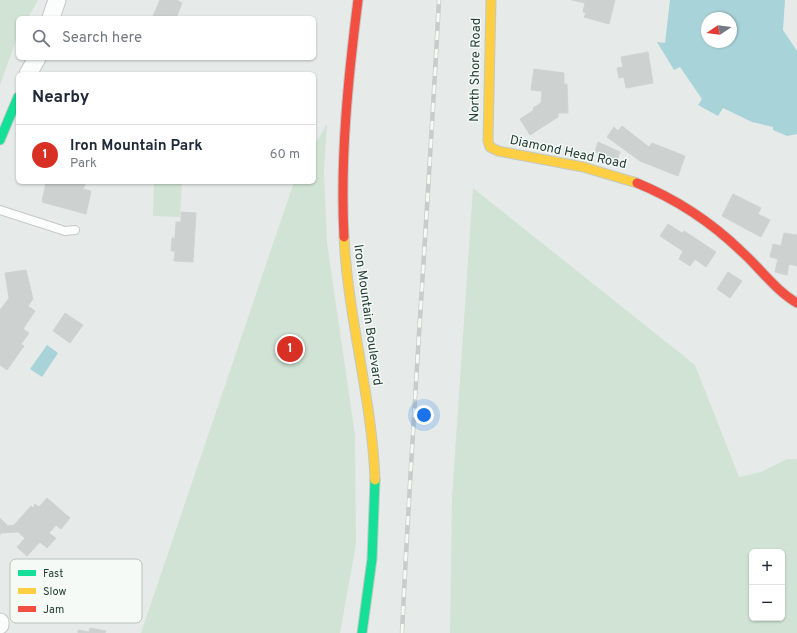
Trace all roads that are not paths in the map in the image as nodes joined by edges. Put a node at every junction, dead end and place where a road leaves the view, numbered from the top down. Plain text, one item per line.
1 (57, 0) edge
2 (358, 0) edge
3 (491, 0) edge
4 (52, 16) edge
5 (36, 60) edge
6 (29, 72) edge
7 (16, 102) edge
8 (0, 140) edge
9 (488, 141) joint
10 (0, 210) edge
11 (75, 230) dead end
12 (797, 303) edge
13 (362, 633) edge

1 - 4 street
2 - 13 street, Iron Mountain Boulevard
3 - 9 street, North Shore Road
5 - 6 street
7 - 8 street
9 - 12 street, Diamond Head Road
10 - 11 lane

